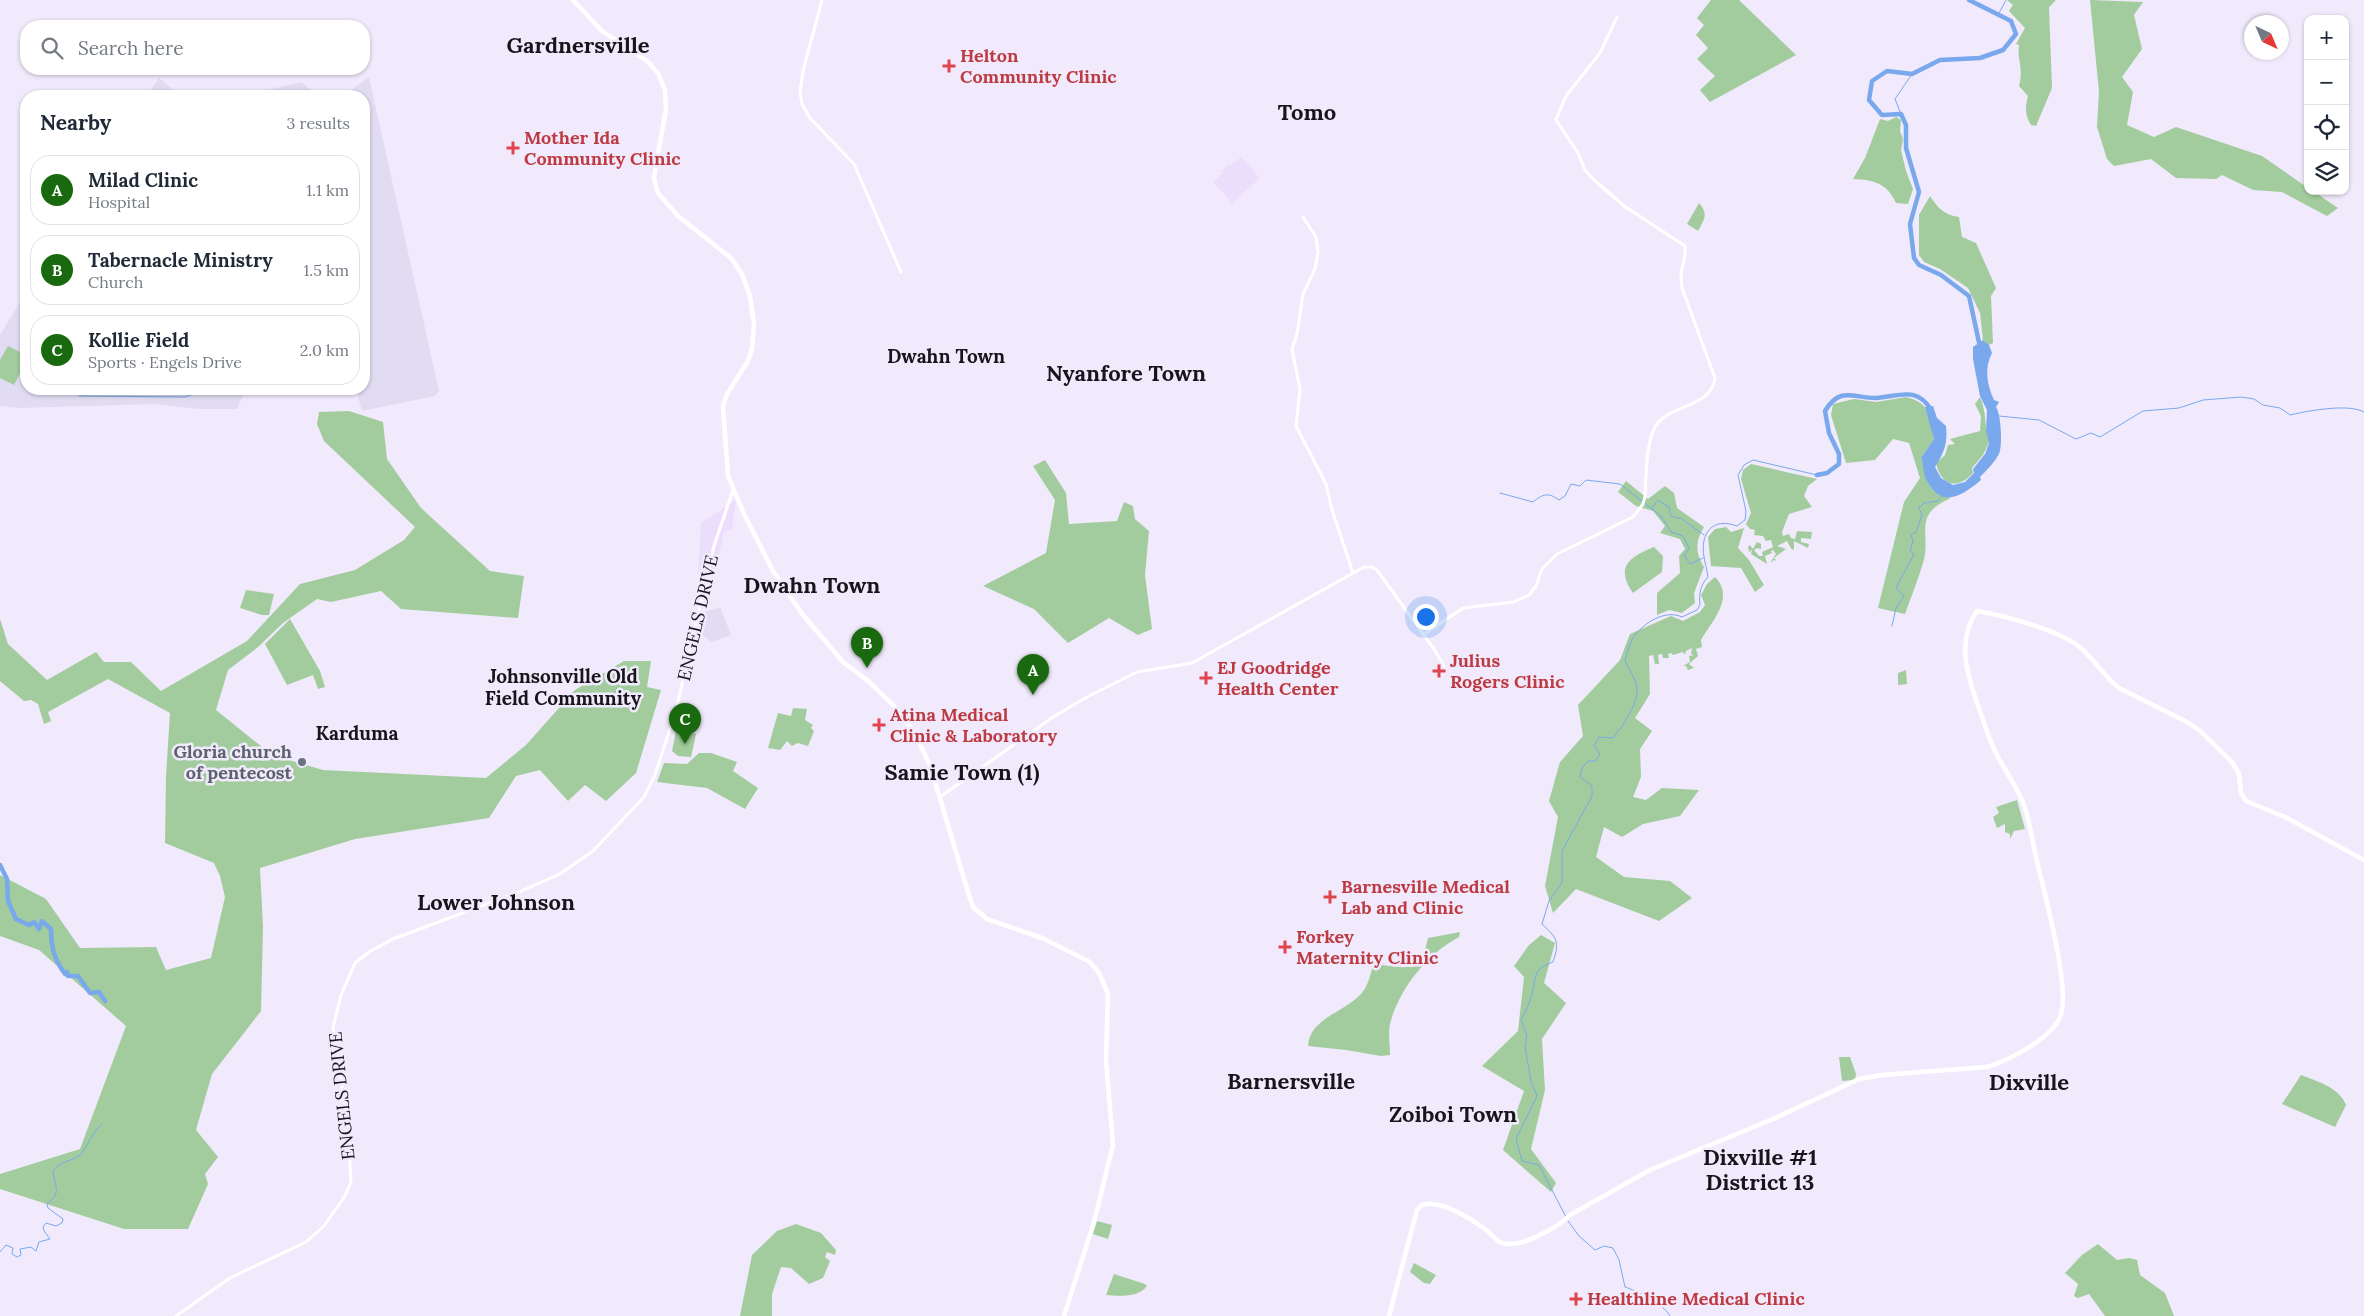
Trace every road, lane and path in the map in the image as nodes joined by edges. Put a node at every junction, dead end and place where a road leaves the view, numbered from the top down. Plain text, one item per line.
1 (573, 0) edge
2 (822, 0) edge
3 (1617, 17) dead end
4 (1303, 217) dead end
5 (901, 272) dead end
6 (733, 490) junction
7 (1353, 573) junction
8 (1423, 634) junction
9 (1441, 676) dead end
10 (940, 796) junction
11 (2364, 860) edge
12 (176, 1316) edge
13 (1064, 1316) edge
14 (1389, 1316) edge

1 - 6 main road
2 - 5 street
3 - 8 street
4 - 7 street
6 - 10 main road
6 - 12 street, ENGELS DRIVE
7 - 8 street
7 - 10 street
8 - 9 street
10 - 13 main road
11 - 14 main road

